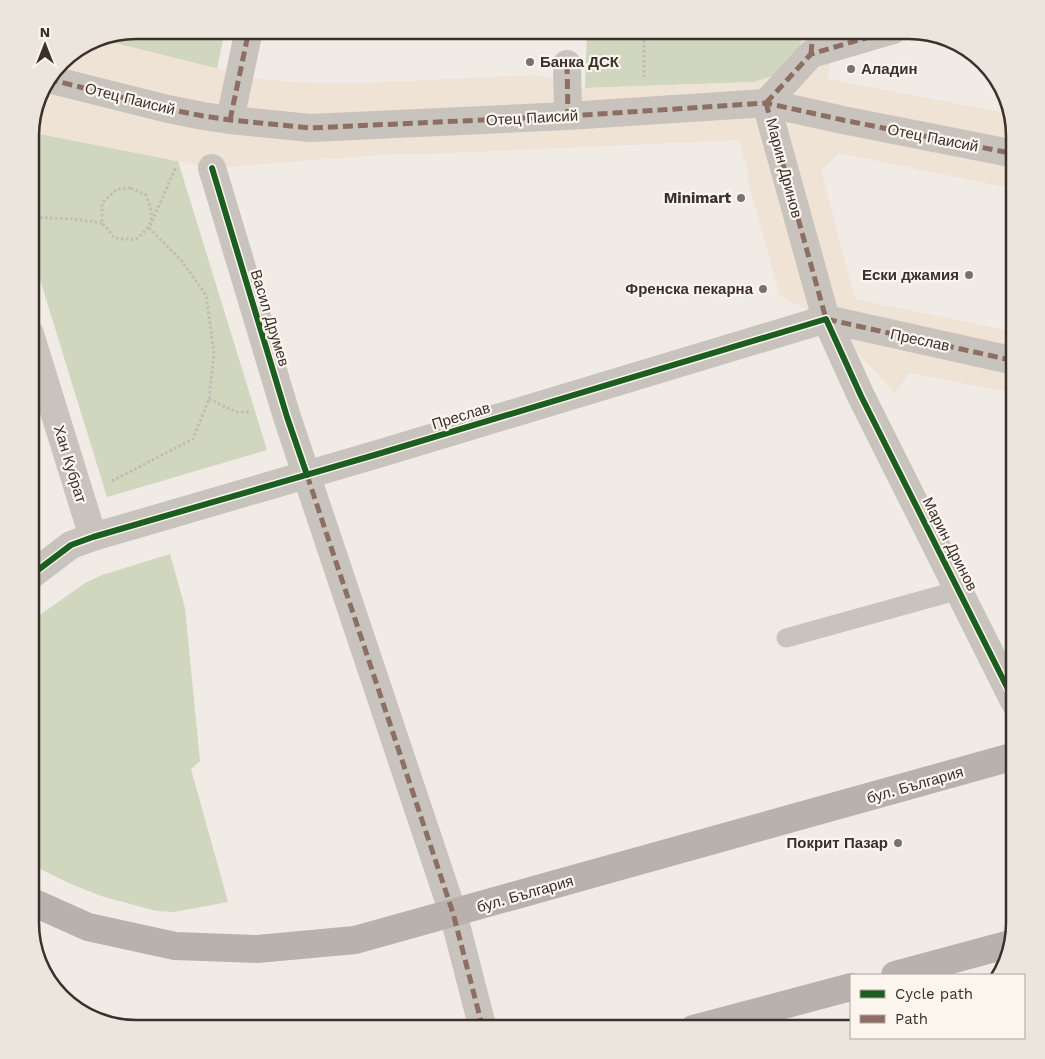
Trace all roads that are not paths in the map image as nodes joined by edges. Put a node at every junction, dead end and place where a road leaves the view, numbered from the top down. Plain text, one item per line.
1 (247, 39) edge
2 (832, 39) edge
3 (812, 42) edge
4 (567, 64) dead end
5 (56, 81) edge
6 (766, 103) junction
7 (568, 116) junction
8 (230, 120) junction
9 (1006, 152) edge
10 (212, 168) dead end
11 (826, 319) junction
12 (1006, 359) edge
13 (39, 363) edge
14 (307, 475) junction
15 (93, 537) junction
16 (39, 569) edge
17 (959, 590) junction
18 (786, 638) dead end
19 (1006, 685) edge
20 (1006, 759) edge
21 (39, 905) edge
22 (454, 914) junction
23 (1003, 947) edge
24 (953, 967) edge
25 (902, 974) edge
26 (850, 987) edge
27 (481, 1020) edge
28 (727, 1020) edge

1 - 8 street
2 - 3 street
3 - 6 street
4 - 7 street
5 - 8 street, Отец Паисий
6 - 7 street, Отец Паисий
6 - 9 street, Отец Паисий
6 - 11 street, Марин Дринов
7 - 8 street, Отец Паисий
10 - 14 street, Васил Друмев
11 - 12 street, Преслав
11 - 14 street, Преслав
11 - 17 street, Марин Дринов
13 - 15 street, Хан Кубрат
14 - 15 street, Преслав
14 - 22 street, Васил Друмев
15 - 16 street, Преслав
17 - 18 lane
17 - 19 street, Марин Дринов
20 - 22 main road, бул. България
21 - 22 main road, бул. България
22 - 27 street, Васил Друмев
23 - 24 main road
24 - 25 main road
26 - 28 main road

